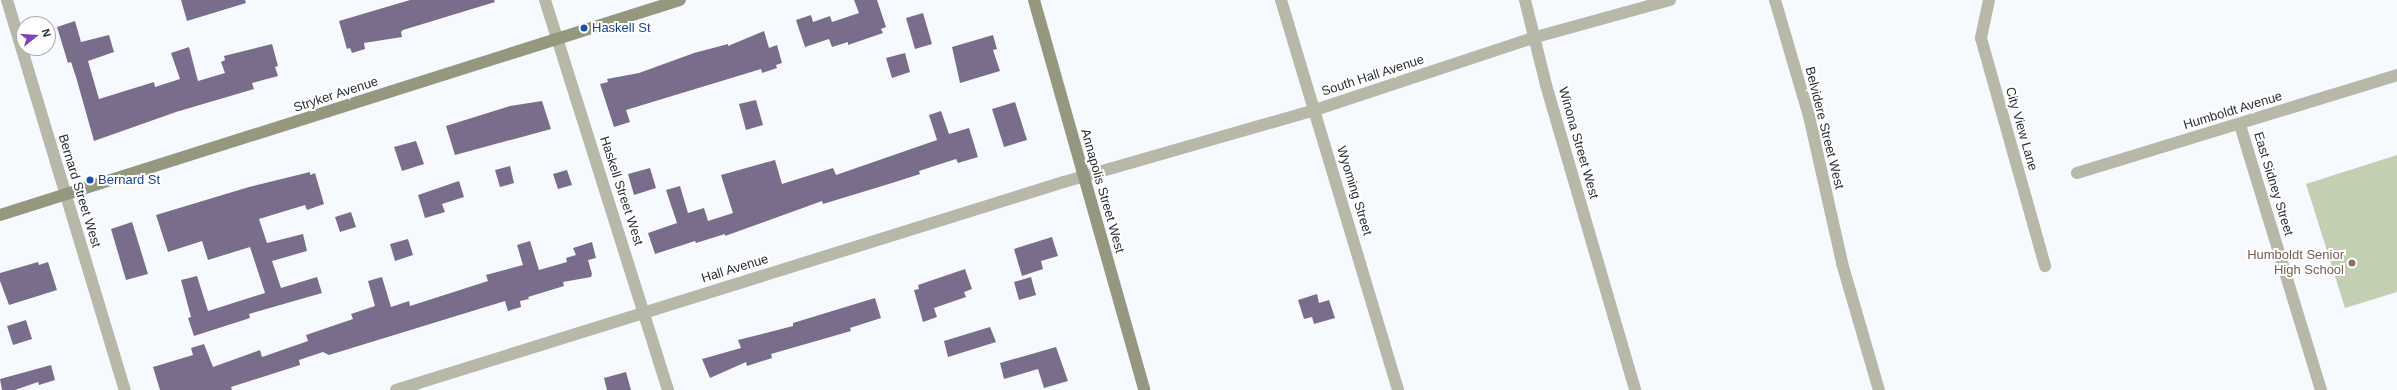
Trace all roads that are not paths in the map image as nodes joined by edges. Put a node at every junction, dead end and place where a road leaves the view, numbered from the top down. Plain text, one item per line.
1 (7, 0) edge
2 (545, 0) edge
3 (680, 0) edge
4 (1034, 0) edge
5 (1281, 0) edge
6 (1525, 0) edge
7 (1670, 0) edge
8 (1775, 0) edge
9 (1989, 0) edge
10 (1536, 37) junction
11 (557, 38) junction
12 (2397, 75) edge
13 (1315, 110) junction
14 (2240, 125) junction
15 (2077, 173) dead end
16 (1083, 176) junction
17 (66, 194) junction
18 (0, 215) edge
19 (2045, 266) dead end
20 (645, 312) junction
21 (125, 390) edge
22 (396, 390) edge
23 (668, 390) edge
24 (1144, 390) edge
25 (1398, 390) edge
26 (1635, 390) edge
27 (1879, 390) edge
28 (2322, 390) edge

1 - 17 street, Bernard Street West
2 - 11 street, Haskell Street West
3 - 11 street, Stryker Avenue
4 - 16 street, Annapolis Street West
5 - 13 street, Wyoming Street
6 - 10 street, Winona Street West
7 - 10 street, South Hall Avenue
8 - 27 street, Belvidere Street West
9 - 19 street, City View Lane
10 - 13 street, South Hall Avenue
10 - 26 street, Winona Street West
11 - 17 street, Stryker Avenue
11 - 20 street, Haskell Street West
12 - 14 street, Humboldt Avenue
13 - 16 street, South Hall Avenue
13 - 25 street, Wyoming Street
14 - 15 street, Humboldt Avenue
14 - 28 street, East Sidney Street
16 - 20 street, Hall Avenue
16 - 24 street, Annapolis Street West
17 - 18 street, Stryker Avenue
17 - 21 street, Bernard Street West
20 - 22 street, Hall Avenue
20 - 23 street, Haskell Street West

